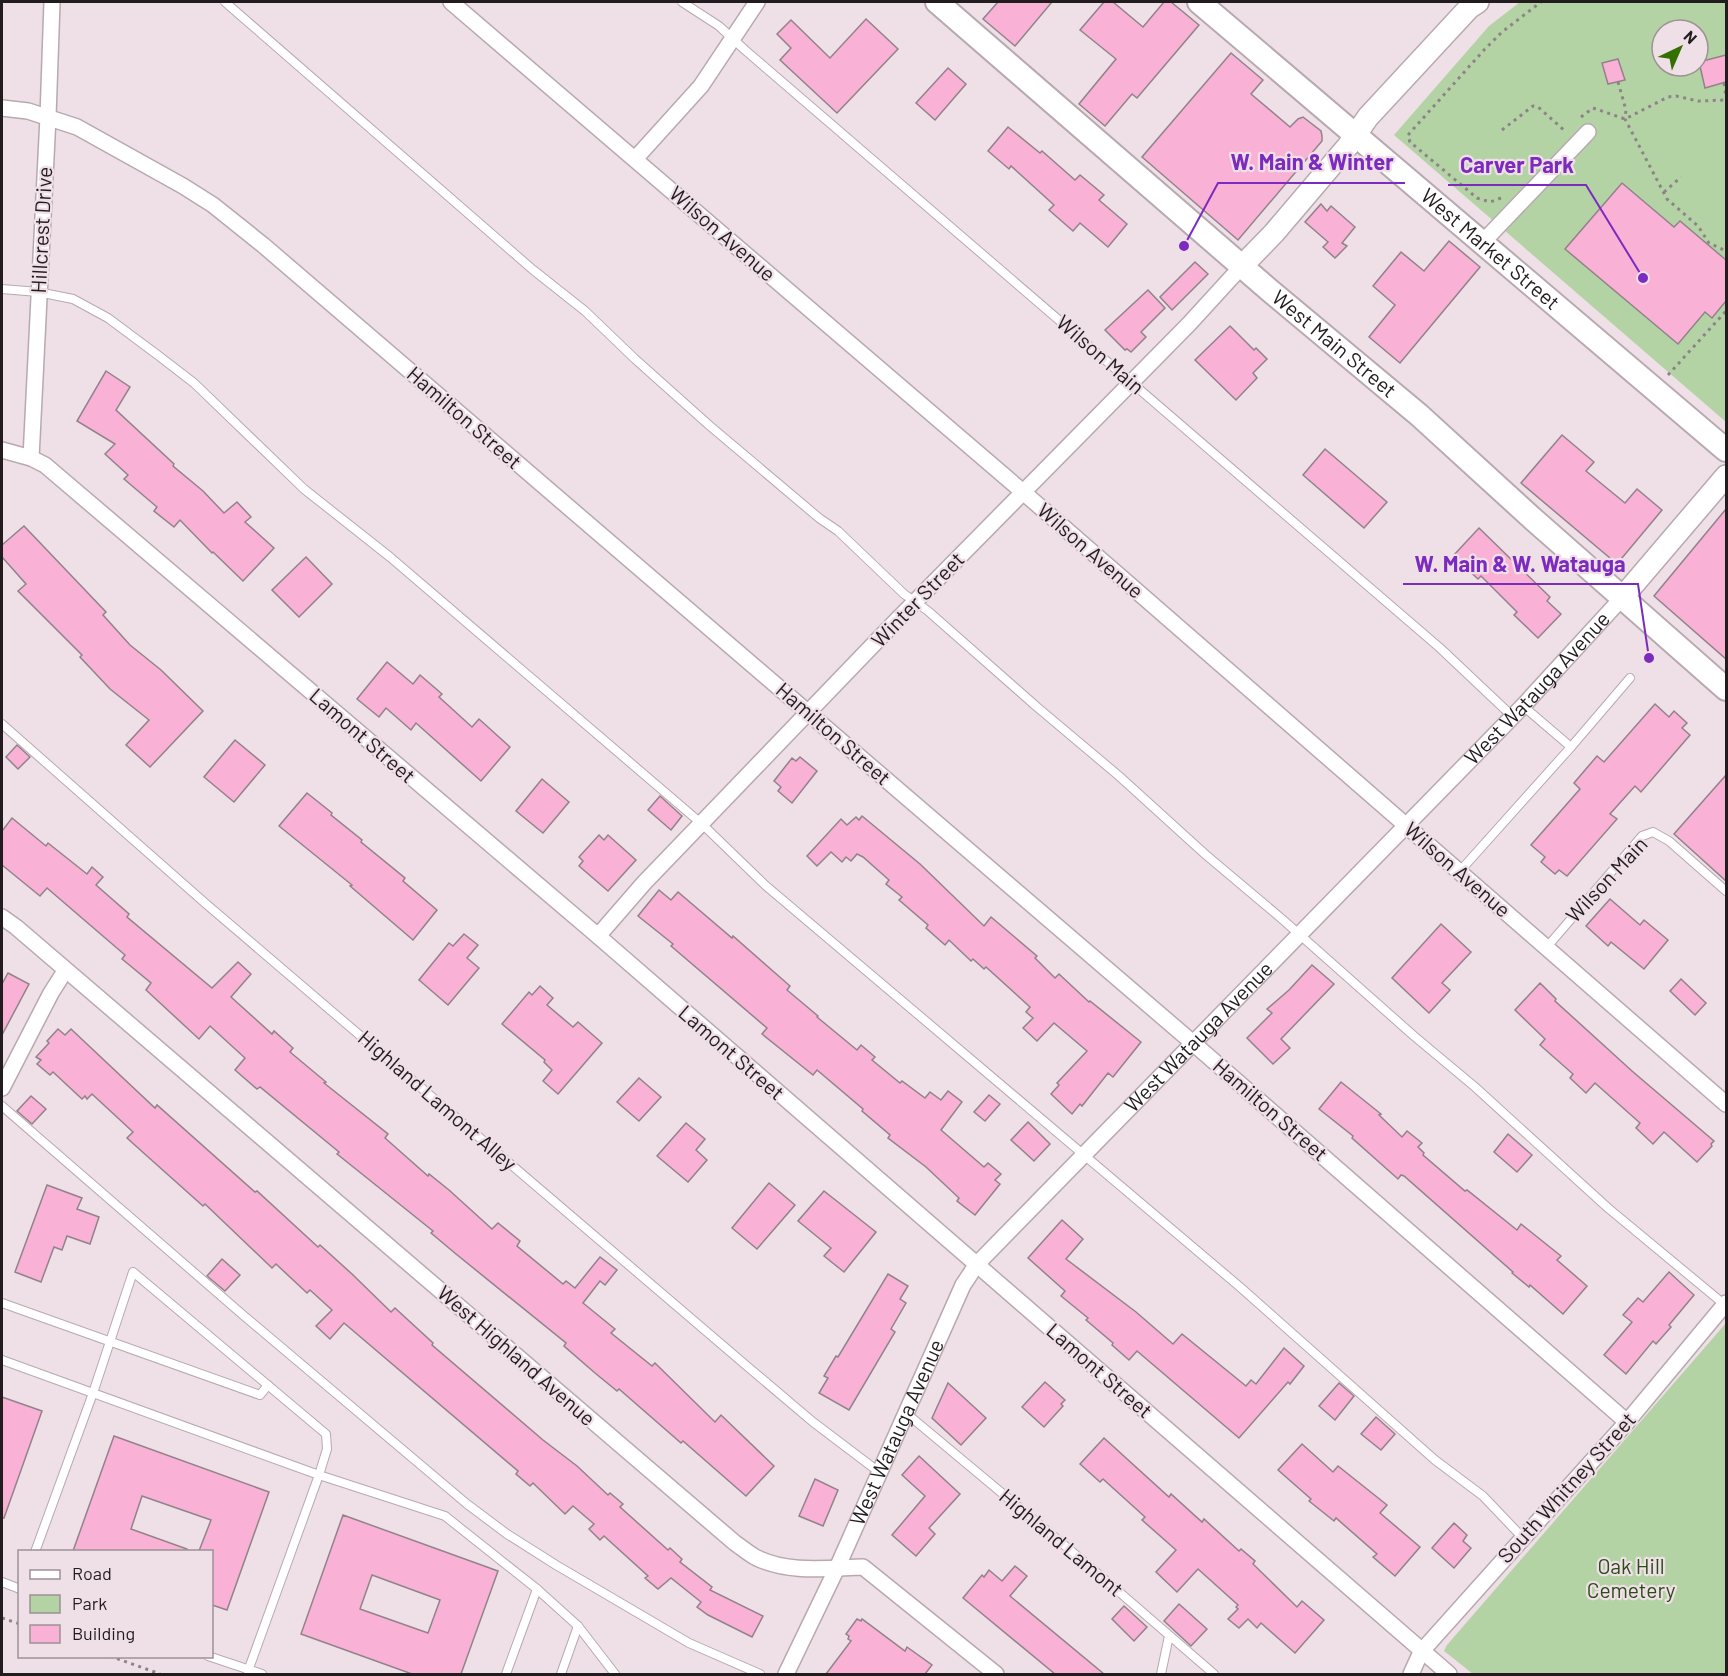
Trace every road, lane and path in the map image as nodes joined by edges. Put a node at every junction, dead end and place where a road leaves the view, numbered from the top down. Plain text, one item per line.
1 (52, 2) edge
2 (225, 2) edge
3 (451, 2) edge
4 (682, 2) edge
5 (757, 2) edge
6 (937, 2) edge
7 (1199, 2) edge
8 (1478, 2) edge
9 (1541, 2) edge
10 (732, 37) junction
11 (1618, 82) dead end
12 (1724, 83) dead end
13 (1726, 97) edge
14 (2, 108) edge
15 (48, 117) junction
16 (1412, 129) dead end
17 (1502, 129) dead end
18 (1566, 132) dead end
19 (1588, 132) dead end
20 (1356, 136) junction
21 (635, 159) junction
22 (1681, 177) dead end
23 (1664, 192) junction
24 (1482, 243) junction
25 (1726, 249) edge
26 (1242, 266) junction
27 (2, 289) edge
28 (38, 292) junction
29 (1726, 311) edge
30 (1668, 375) dead end
31 (1132, 382) junction
32 (2, 450) edge
33 (1726, 450) edge
34 (31, 458) junction
35 (1726, 476) edge
36 (1023, 492) junction
37 (1622, 598) junction
38 (915, 602) junction
39 (1630, 678) dead end
40 (1726, 689) edge
41 (1518, 711) junction
42 (809, 713) junction
43 (2, 724) edge
44 (1571, 747) junction
45 (702, 824) junction
46 (1405, 825) junction
47 (1460, 871) junction
48 (1726, 891) edge
49 (2, 917) edge
50 (1298, 934) junction
51 (598, 936) junction
52 (1547, 946) junction
53 (65, 971) junction
54 (1193, 1043) junction
55 (2, 1088) edge
56 (1726, 1104) edge
57 (2, 1106) edge
58 (1084, 1155) junction
59 (976, 1264) junction
60 (2, 1303) edge
61 (1726, 1304) edge
62 (110, 1342) junction
63 (2, 1360) edge
64 (268, 1385) junction
65 (93, 1393) junction
66 (906, 1413) junction
67 (1627, 1422) junction
68 (879, 1472) junction
69 (319, 1474) junction
70 (1523, 1538) junction
71 (35, 1550) edge
72 (837, 1568) junction
73 (2, 1582) edge
74 (18, 1588) edge
75 (537, 1589) junction
76 (2, 1618) edge
77 (18, 1623) edge
78 (578, 1626) junction
79 (1169, 1636) junction
80 (1421, 1652) junction
81 (116, 1658) edge
82 (213, 1658) edge
83 (248, 1671) junction
84 (160, 1674) edge
85 (261, 1674) edge
86 (506, 1674) edge
87 (561, 1674) edge
88 (615, 1674) edge
89 (760, 1674) edge
90 (786, 1674) edge
91 (996, 1674) edge
92 (1161, 1674) edge
93 (1214, 1674) edge
94 (1411, 1674) edge
95 (1449, 1674) edge

1 - 15 street, Hillcrest Drive
2 - 38 lane
3 - 21 street, Wilson Avenue
4 - 10 lane, Wilson Main
5 - 10 street
6 - 26 main road, West Main Street
7 - 20 main road, West Market Street
8 - 20 main road
9 - 16 path
10 - 21 street
10 - 31 lane, Wilson Main
11 - 23 path
12 - 13 path
14 - 15 street, Hamilton Street
15 - 28 street, Hillcrest Drive
15 - 42 street, Hamilton Street
17 - 18 path
19 - 24 street
20 - 24 main road, West Market Street
20 - 26 main road
21 - 36 street, Wilson Avenue
22 - 23 path
23 - 25 path
24 - 33 main road, West Market Street
26 - 31 street, Winter Street
26 - 37 main road, West Main Street
27 - 28 lane
28 - 34 street, Hillcrest Drive
28 - 45 lane
29 - 30 path
31 - 36 street, Winter Street
31 - 41 lane, Wilson Main
32 - 34 street, Lamont Street
34 - 51 street, Lamont Street
35 - 37 main road, West Watauga Avenue
36 - 38 street, Winter Street
36 - 46 street, Wilson Avenue
37 - 40 main road, West Main Street
37 - 41 street, West Watauga Avenue
38 - 42 street, Winter Street
38 - 50 lane
39 - 44 lane
41 - 44 lane, Wilson Main
41 - 46 street, West Watauga Avenue
42 - 45 street, Winter Street
42 - 54 street, Hamilton Street
43 - 68 lane, Highland Lamont Alley
44 - 47 lane
45 - 51 street, Winter Street
45 - 58 lane
46 - 47 street, Wilson Avenue
46 - 50 street, West Watauga Avenue
47 - 52 street, Wilson Avenue
48 - 52 lane, Wilson Main
49 - 53 street, West Highland Avenue
50 - 54 street, West Watauga Avenue
50 - 61 lane
51 - 59 street, Lamont Street
52 - 56 street, Wilson Avenue
53 - 55 street
53 - 72 street, West Highland Avenue
54 - 58 street, West Watauga Avenue
54 - 67 street, Hamilton Street
57 - 89 lane
58 - 59 street, West Watauga Avenue
58 - 70 lane
59 - 66 street, West Watauga Avenue
59 - 80 street, Lamont Street
60 - 62 lane
61 - 67 street, South Whitney Street
62 - 64 lane
62 - 64 lane
62 - 65 lane
63 - 65 lane
64 - 69 lane
65 - 69 lane
65 - 71 lane
66 - 68 street, West Watauga Avenue
66 - 79 lane, Highland Lamont
67 - 70 street, South Whitney Street
68 - 72 street, West Watauga Avenue
69 - 75 lane
69 - 83 lane
70 - 80 street, South Whitney Street
72 - 90 street, West Watauga Avenue
72 - 91 street, West Highland Avenue
73 - 74 lane
75 - 78 lane
75 - 86 lane
76 - 77 path
78 - 87 lane
78 - 88 lane
79 - 92 lane
79 - 93 lane, Highland Lamont
80 - 94 street, South Whitney Street
80 - 95 street, Lamont Street
81 - 84 path
82 - 83 lane
83 - 85 lane

